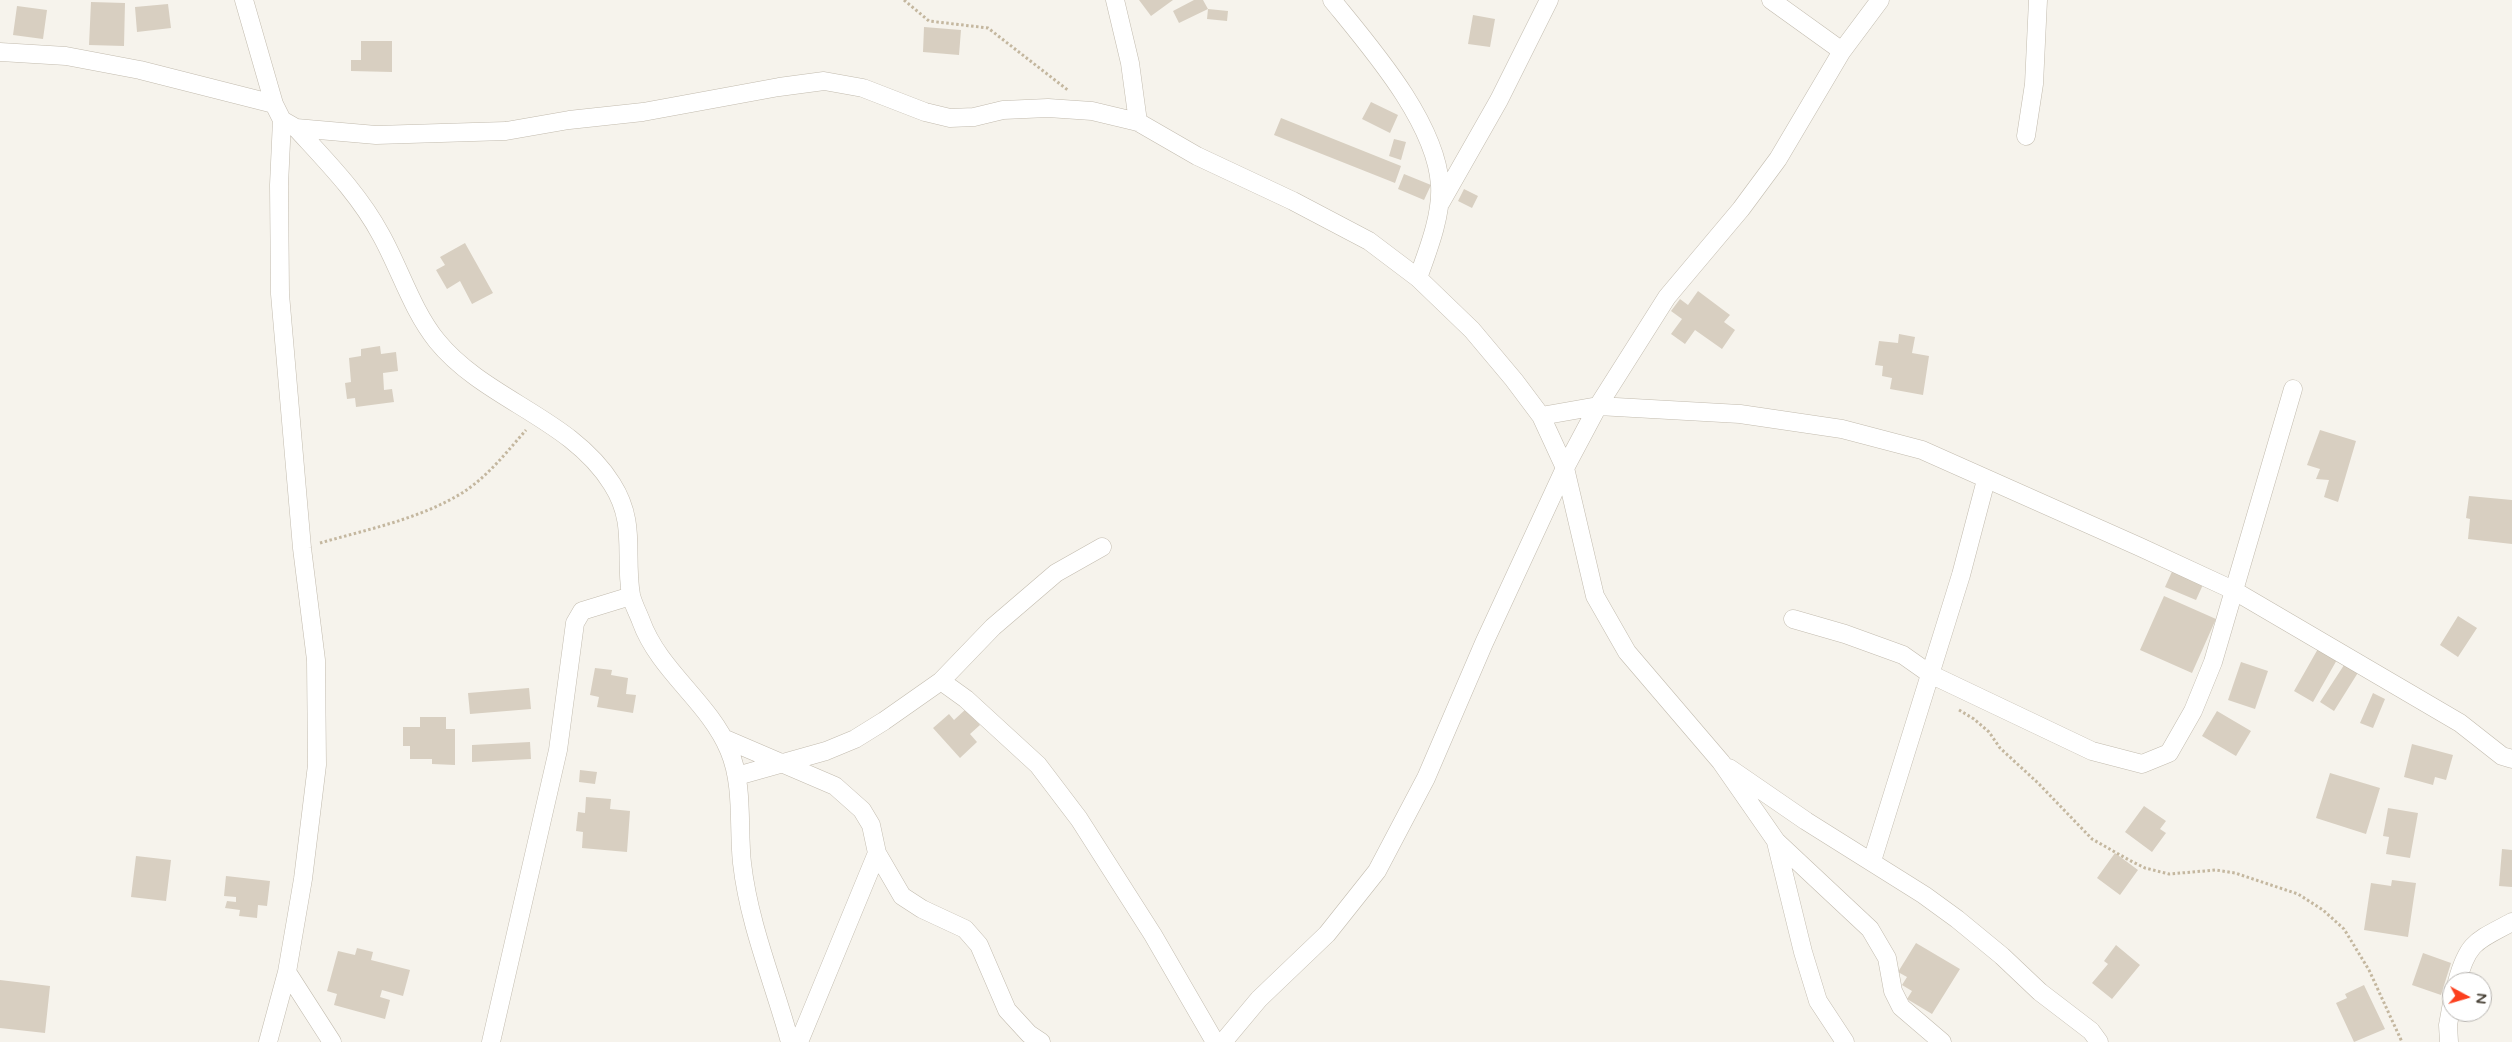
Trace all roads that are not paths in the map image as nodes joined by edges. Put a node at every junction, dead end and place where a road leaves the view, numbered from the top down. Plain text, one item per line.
1 (244, 0) edge
2 (1115, 0) edge
3 (1332, 0) edge
4 (1549, 0) edge
5 (1770, 0) edge
6 (1880, 0) edge
7 (2038, 0) edge
8 (1842, 51) junction
9 (0, 52) edge
10 (274, 104) junction
11 (1138, 122) junction
12 (289, 124) junction
13 (2026, 136) dead end
14 (1438, 207) junction
15 (1418, 278) junction
16 (2293, 389) dead end
17 (1598, 406) junction
18 (1541, 416) junction
19 (1565, 468) junction
20 (1986, 480) junction
21 (1102, 547) dead end
22 (2233, 590) junction
23 (632, 596) junction
24 (1793, 619) dead end
25 (1930, 674) junction
26 (941, 681) junction
27 (724, 738) junction
28 (2512, 759) edge
29 (782, 762) junction
30 (1721, 762) junction
31 (736, 776) junction
32 (1776, 841) junction
33 (877, 854) junction
34 (1872, 861) junction
35 (2512, 922) edge
36 (287, 972) junction
37 (2461, 972) edge
38 (2449, 1022) edge
39 (489, 1040) edge
40 (268, 1042) edge
41 (332, 1042) edge
42 (790, 1042) edge
43 (799, 1042) edge
44 (1041, 1042) edge
45 (1215, 1042) edge
46 (1223, 1042) edge
47 (1845, 1042) edge
48 (1942, 1042) edge
49 (2099, 1042) edge
50 (2449, 1042) edge

1 - 10 street
2 - 11 street
3 - 14 street
4 - 14 street
5 - 8 street
6 - 8 street
7 - 13 street
8 - 17 street
9 - 10 street
10 - 12 street
11 - 12 street
11 - 15 street
12 - 23 street
12 - 36 street
14 - 15 street
15 - 18 street
16 - 22 street
17 - 18 street
17 - 19 street
17 - 20 street
18 - 19 street
19 - 30 street
19 - 46 street
20 - 22 street
20 - 25 street
21 - 26 street
22 - 25 street
22 - 28 street
23 - 27 street
23 - 39 street
24 - 25 street
25 - 34 street
26 - 29 street
26 - 45 street
27 - 29 street
27 - 31 street
29 - 31 street
29 - 33 street
30 - 32 street
30 - 34 street
31 - 42 street
32 - 47 street
32 - 48 street
33 - 43 street
33 - 44 street
34 - 49 street
35 - 37 street
36 - 40 street
36 - 41 street
38 - 50 street

